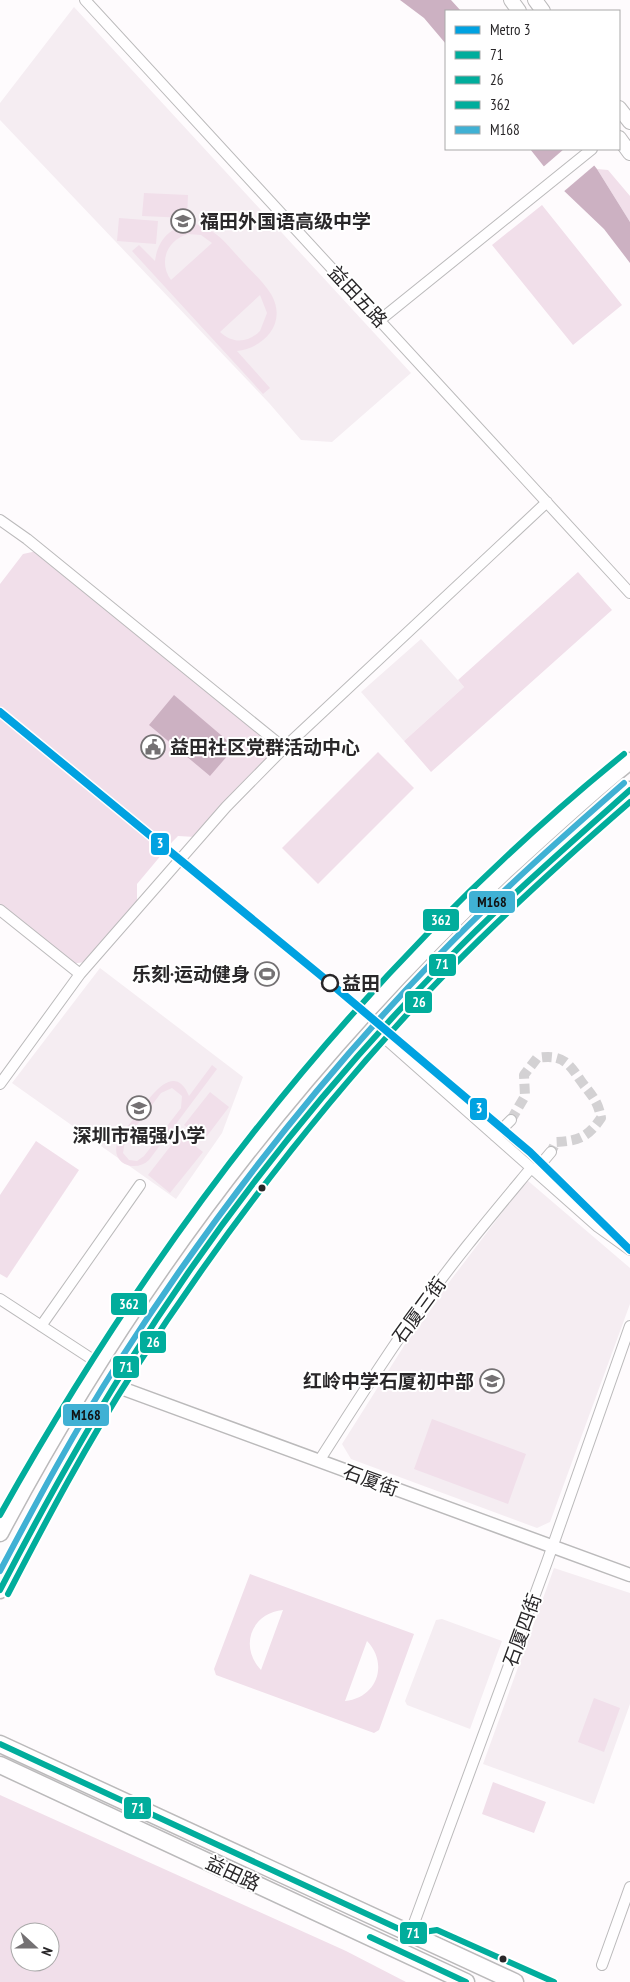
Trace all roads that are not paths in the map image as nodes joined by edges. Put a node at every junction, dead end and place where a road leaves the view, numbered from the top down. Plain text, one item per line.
1 (85, 0) edge
2 (511, 0) edge
3 (535, 0) edge
4 (519, 10) edge
5 (543, 10) edge
6 (620, 109) edge
7 (630, 122) edge
8 (620, 139) edge
9 (590, 150) edge
10 (630, 152) edge
11 (380, 320) junction
12 (546, 502) junction
13 (0, 520) edge
14 (630, 593) edge
15 (284, 748) junction
16 (630, 761) edge
17 (630, 790) edge
18 (0, 910) edge
19 (80, 974) junction
20 (380, 1034) junction
21 (0, 1084) edge
22 (511, 1120) tunnel mouth
23 (495, 1136) junction
24 (551, 1152) tunnel mouth
25 (533, 1169) junction
26 (140, 1185) dead end
27 (630, 1250) edge
28 (0, 1299) edge
29 (41, 1326) junction
30 (630, 1326) edge
31 (98, 1363) junction
32 (113, 1385) junction
33 (319, 1461) junction
34 (0, 1533) edge
35 (552, 1546) junction
36 (630, 1575) edge
37 (0, 1590) edge
38 (0, 1744) edge
39 (1, 1765) edge
40 (630, 1887) edge
41 (410, 1934) junction
42 (602, 1965) dead end
43 (466, 1982) edge
44 (515, 1982) edge

1 - 11 street, 益田五路
2 - 4 main road
3 - 5 main road
6 - 7 main road
8 - 10 main road
9 - 11 street
11 - 12 street, 益田五路
12 - 14 street, 益田五路
12 - 15 street
13 - 15 street
15 - 19 street
16 - 31 main road
17 - 20 main road
18 - 19 street
19 - 21 street
20 - 23 street
20 - 32 main road
22 - 23 street
23 - 25 street
24 - 25 street, 石厦三街
25 - 27 street
25 - 33 street, 石厦三街
26 - 29 street
28 - 29 street
29 - 31 street
30 - 35 street, 石厦四街
31 - 34 main road
32 - 33 street, 石厦街
32 - 37 main road
33 - 35 street, 石厦街
35 - 36 street, 石厦街
35 - 41 street, 石厦四街
38 - 41 main road, 益田路
39 - 43 main road, 益田路
40 - 42 street
41 - 44 main road, 益田路

